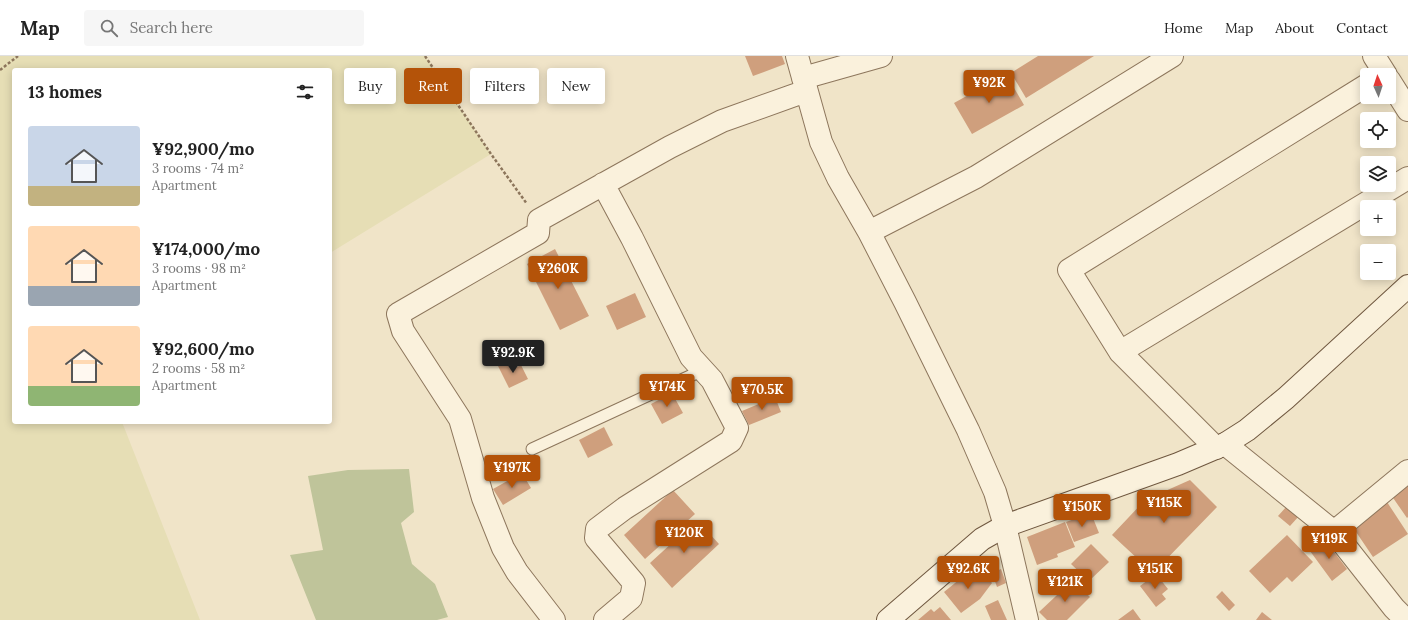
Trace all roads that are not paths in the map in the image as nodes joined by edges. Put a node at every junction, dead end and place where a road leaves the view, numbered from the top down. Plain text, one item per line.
1 (797, 56) edge
2 (881, 56) edge
3 (1172, 56) edge
4 (804, 84) junction
5 (1360, 87) edge
6 (1396, 95) edge
7 (1408, 110) edge
8 (1408, 178) edge
9 (603, 184) junction
10 (869, 232) junction
11 (1408, 286) edge
12 (1120, 352) junction
13 (703, 370) junction
14 (1220, 446) junction
15 (532, 450) dead end
16 (1408, 471) edge
17 (1005, 526) junction
18 (1334, 532) junction
19 (1396, 616) edge
20 (554, 620) edge
21 (605, 620) edge
22 (888, 620) edge
23 (1027, 620) edge

1 - 4 street
2 - 4 street
3 - 10 street
4 - 9 street
4 - 10 street
5 - 12 street
6 - 7 street
8 - 12 street
9 - 13 street
9 - 20 street
10 - 17 street
11 - 14 street
12 - 14 street
13 - 15 lane
13 - 21 street
14 - 17 street
14 - 18 street
16 - 18 street
17 - 22 street
17 - 23 street
18 - 19 street

